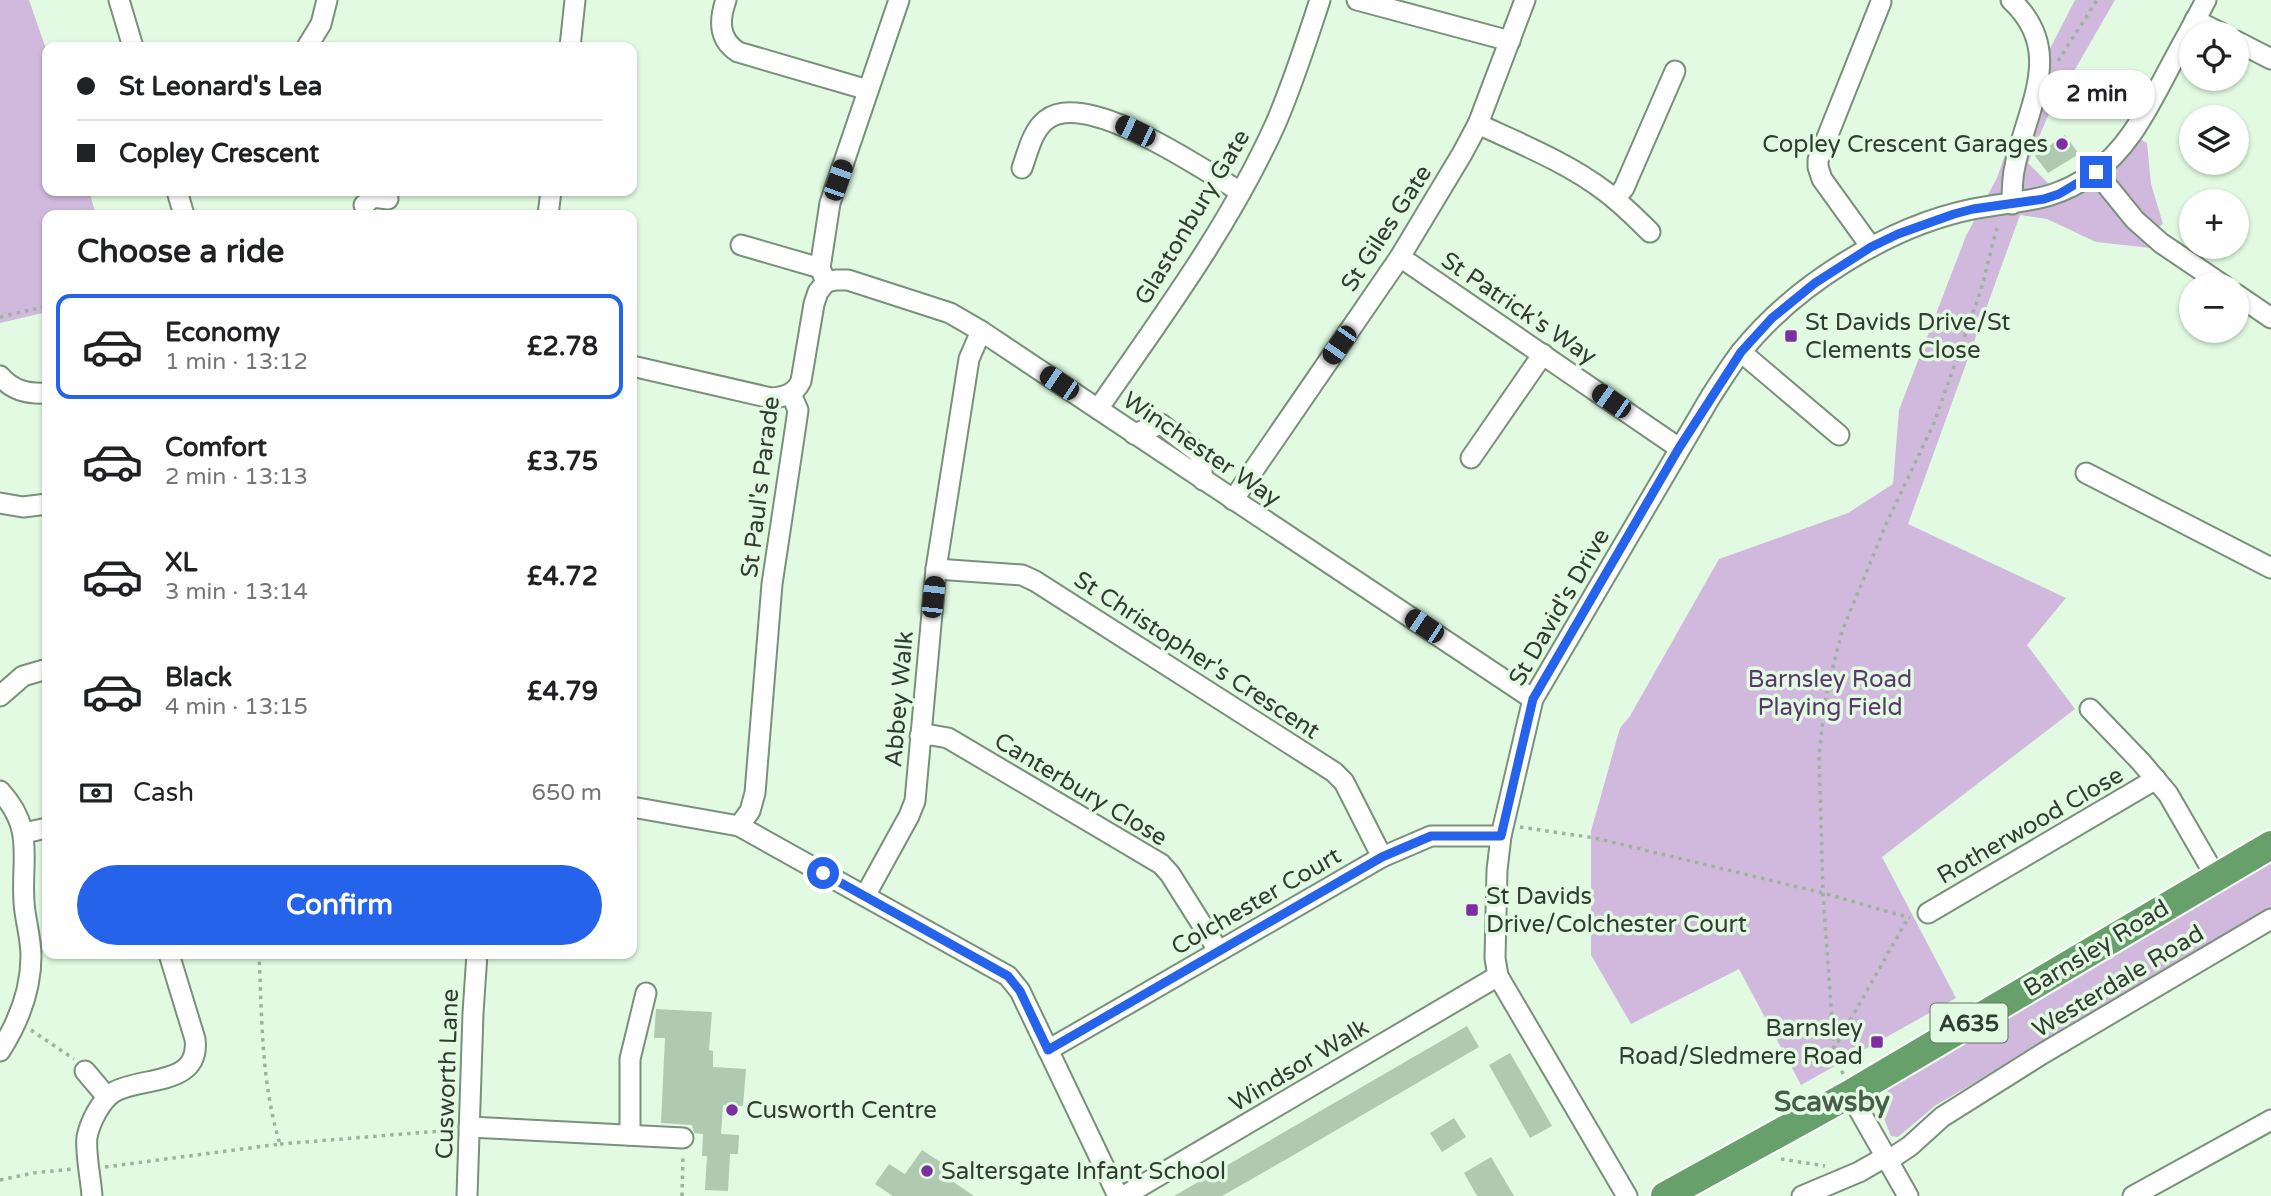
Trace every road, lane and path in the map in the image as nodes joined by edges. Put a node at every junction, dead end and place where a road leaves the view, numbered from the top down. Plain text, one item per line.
1 (119, 0) edge
2 (327, 0) edge
3 (575, 0) edge
4 (726, 0) edge
5 (898, 0) edge
6 (1320, 0) edge
7 (1357, 0) edge
8 (1525, 0) edge
9 (2011, 0) edge
10 (2097, 0) edge
11 (2206, 0) edge
12 (1881, 2) dead end
13 (2195, 20) joint
14 (1510, 41) junction
15 (132, 42) edge
16 (310, 42) edge
17 (571, 42) edge
18 (2249, 48) edge
19 (2271, 59) edge
20 (1675, 71) dead end
21 (2039, 79) junction
22 (868, 90) junction
23 (1478, 124) junction
24 (1021, 172) dead end
25 (2096, 172) junction
26 (1241, 192) junction
27 (1615, 199) junction
28 (2007, 204) junction
29 (1650, 232) dead end
30 (741, 244) dead end
31 (1871, 247) junction
32 (1400, 257) junction
33 (2205, 273) edge
34 (823, 275) junction
35 (2249, 303) edge
36 (42, 307) edge
37 (0, 317) edge
38 (2271, 318) edge
39 (981, 331) junction
40 (1741, 352) junction
41 (1543, 354) junction
42 (637, 367) edge
43 (0, 376) edge
44 (42, 393) edge
45 (791, 394) junction
46 (1098, 409) junction
47 (1839, 435) dead end
48 (1679, 448) junction
49 (1469, 463) dead end
50 (2086, 473) dead end
51 (1233, 500) junction
52 (0, 503) edge
53 (42, 505) edge
54 (2271, 568) edge
55 (936, 569) junction
56 (42, 670) edge
57 (0, 696) edge
58 (1533, 699) junction
59 (2090, 709) dead end
60 (920, 736) junction
61 (2157, 779) junction
62 (0, 791) edge
63 (637, 808) edge
64 (739, 826) junction
65 (42, 829) edge
66 (1502, 830) junction
67 (24, 833) junction
68 (2271, 845) edge
69 (1382, 857) junction
70 (2216, 877) junction
71 (1823, 893) junction
72 (865, 896) junction
73 (1918, 916) junction
74 (2271, 919) edge
75 (1218, 950) junction
76 (171, 959) edge
77 (259, 959) edge
78 (477, 959) edge
79 (1498, 976) junction
80 (646, 993) dead end
81 (17, 1021) junction
82 (1834, 1049) junction
83 (1048, 1050) junction
84 (0, 1051) edge
85 (85, 1071) joint
86 (1847, 1085) junction
87 (107, 1097) junction
88 (2271, 1120) edge
89 (469, 1126) junction
90 (630, 1135) junction
91 (683, 1138) joint
92 (1771, 1138) junction
93 (281, 1144) junction
94 (1888, 1158) junction
95 (90, 1168) junction
96 (1859, 1172) junction
97 (0, 1180) edge
98 (2138, 1195) edge
99 (92, 1196) edge
100 (467, 1196) edge
101 (682, 1196) edge
102 (1118, 1196) edge
103 (1124, 1196) edge
104 (1627, 1196) edge
105 (1665, 1196) edge
106 (1802, 1196) edge
107 (1908, 1196) edge

1 - 15 street
2 - 16 street
3 - 17 street
4 - 22 street
5 - 22 street, St Paul's Parade
6 - 26 street, Glastonbury Gate
7 - 14 street
8 - 14 street, St Giles Gate
9 - 21 street
10 - 21 path
11 - 13 street, St David's Drive
12 - 31 street
13 - 25 street, St David's Drive
14 - 23 street, St Giles Gate
18 - 19 street
20 - 27 street
21 - 28 street
22 - 34 street, St Paul's Parade
23 - 27 street
23 - 32 street, St Giles Gate
24 - 26 street
25 - 28 street, St David's Drive
25 - 33 street
26 - 46 street, Glastonbury Gate
27 - 29 street
28 - 31 street, St David's Drive
28 - 71 path
30 - 34 street, Winchester Way
31 - 40 street, St David's Drive
32 - 41 street, St Patrick's Way
32 - 51 street, St Giles Gate
34 - 39 street, Winchester Way
34 - 45 street, St Paul's Parade
35 - 38 street
36 - 37 path
39 - 46 street, Winchester Way
39 - 55 street, Abbey Walk
40 - 47 street
40 - 48 street, St David's Drive
41 - 48 street, St Patrick's Way
41 - 49 street
42 - 45 street
43 - 44 street
45 - 64 street, St Paul's Parade
46 - 51 street, Winchester Way
48 - 58 street, St David's Drive
50 - 54 street
51 - 58 street, Winchester Way
52 - 53 street
55 - 60 street, Abbey Walk
55 - 69 street, St Christopher's Crescent
56 - 57 street
58 - 66 street, St David's Drive
59 - 61 street
60 - 72 street, Abbey Walk
60 - 75 street, Canterbury Close
61 - 70 street
61 - 73 street, Rotherwood Close
62 - 67 street
63 - 64 street
64 - 72 street
65 - 67 street
66 - 69 street, Colchester Court
66 - 71 path
66 - 79 street, St David's Drive
67 - 81 street
68 - 70 highway, Barnsley Road / A635
69 - 75 street, Colchester Court
70 - 86 highway, Barnsley Road / A635
71 - 73 path
71 - 82 path
72 - 83 street
73 - 82 path
74 - 94 street, Westerdale Road
75 - 83 street, Colchester Court
76 - 87 street
77 - 93 path
78 - 89 street, Cusworth Lane
79 - 103 street, Windsor Walk
79 - 104 street, St David's Drive
80 - 90 street
81 - 84 street
81 - 85 path
82 - 86 path
83 - 102 street
85 - 87 street
86 - 92 highway, Barnsley Road / A635
86 - 94 street
87 - 95 street
88 - 98 street
89 - 90 street
89 - 93 path
89 - 100 street, Cusworth Lane
90 - 91 street
91 - 101 path
92 - 96 path
92 - 105 highway, Barnsley Road / A635
93 - 95 path
94 - 96 street, Westerdale Road
94 - 107 street
95 - 97 path
95 - 99 street
96 - 106 street, Westerdale Road

